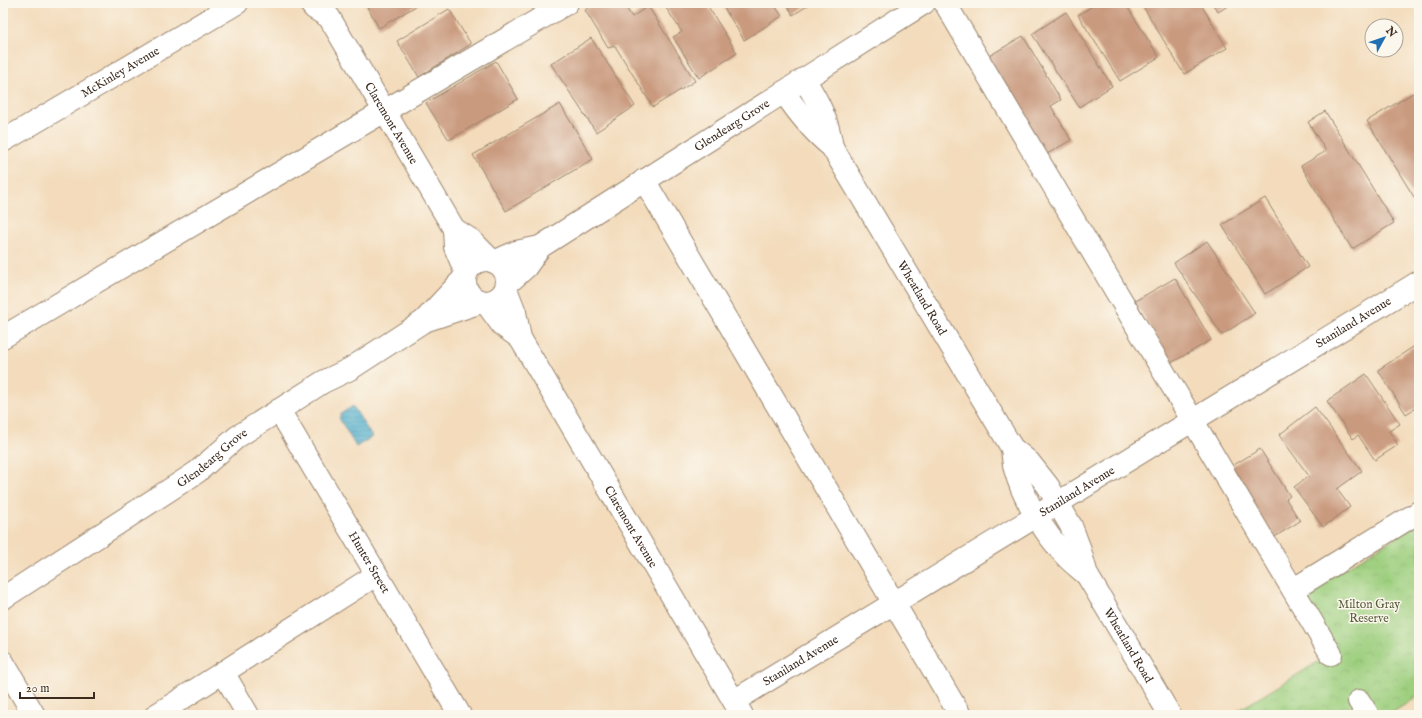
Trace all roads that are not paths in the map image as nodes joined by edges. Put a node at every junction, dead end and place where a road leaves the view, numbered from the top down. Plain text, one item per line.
1 (237, 3) edge
2 (310, 3) edge
3 (567, 3) edge
4 (924, 3) edge
5 (945, 3) edge
6 (329, 10) edge
7 (804, 79) junction
8 (784, 92) junction
9 (385, 111) junction
10 (3, 141) edge
11 (832, 147) junction
12 (644, 180) junction
13 (454, 229) junction
14 (540, 247) junction
15 (493, 261) junction
16 (465, 276) junction
17 (1419, 282) edge
18 (507, 286) junction
19 (483, 303) junction
20 (424, 321) junction
21 (3, 337) edge
22 (520, 338) junction
23 (279, 410) junction
24 (1193, 420) junction
25 (1012, 448) junction
26 (1058, 503) junction
27 (1419, 512) edge
28 (1037, 516) junction
29 (376, 575) junction
30 (1087, 575) junction
31 (1294, 589) junction
32 (3, 598) edge
33 (893, 604) junction
34 (1331, 654) dead end
35 (3, 662) edge
36 (223, 672) junction
37 (738, 708) edge
38 (34, 715) edge
39 (156, 715) edge
40 (248, 715) edge
41 (460, 715) edge
42 (960, 715) edge
43 (1170, 715) edge

1 - 10 street, McKinley Avenue
2 - 6 street, Claremont Avenue
3 - 9 street
4 - 7 street, Glendearg Grove
5 - 24 street
6 - 9 street, Claremont Avenue
7 - 8 street, Glendearg Grove
7 - 11 street, Wheatland Road
8 - 11 street, Wheatland Road
8 - 12 street, Glendearg Grove
9 - 13 street, Claremont Avenue
9 - 21 street
11 - 25 street, Wheatland Road
12 - 14 street, Glendearg Grove
12 - 33 street
13 - 15 street, Claremont Avenue
13 - 16 street, Claremont Avenue
14 - 15 street, Glendearg Grove
14 - 18 street, Glendearg Grove
15 - 16 street
15 - 18 street
16 - 19 street
16 - 20 street, Glendearg Grove
17 - 24 street, Staniland Avenue
18 - 19 street
18 - 22 street, Claremont Avenue
19 - 20 street, Glendearg Grove
19 - 22 street, Claremont Avenue
20 - 23 street, Glendearg Grove
22 - 37 street, Claremont Avenue
23 - 29 street, Hunter Street
23 - 32 street, Glendearg Grove
24 - 26 street, Staniland Avenue
24 - 31 street
25 - 26 street, Wheatland Road
25 - 28 street, Wheatland Road
26 - 28 street, Staniland Avenue
26 - 30 street, Wheatland Road
27 - 31 street
28 - 30 street, Wheatland Road
28 - 33 street, Staniland Avenue
29 - 36 street
29 - 41 street, Hunter Street
30 - 43 street, Wheatland Road
31 - 34 street
33 - 37 street, Staniland Avenue
33 - 42 street
35 - 38 street
36 - 39 street
36 - 40 street

